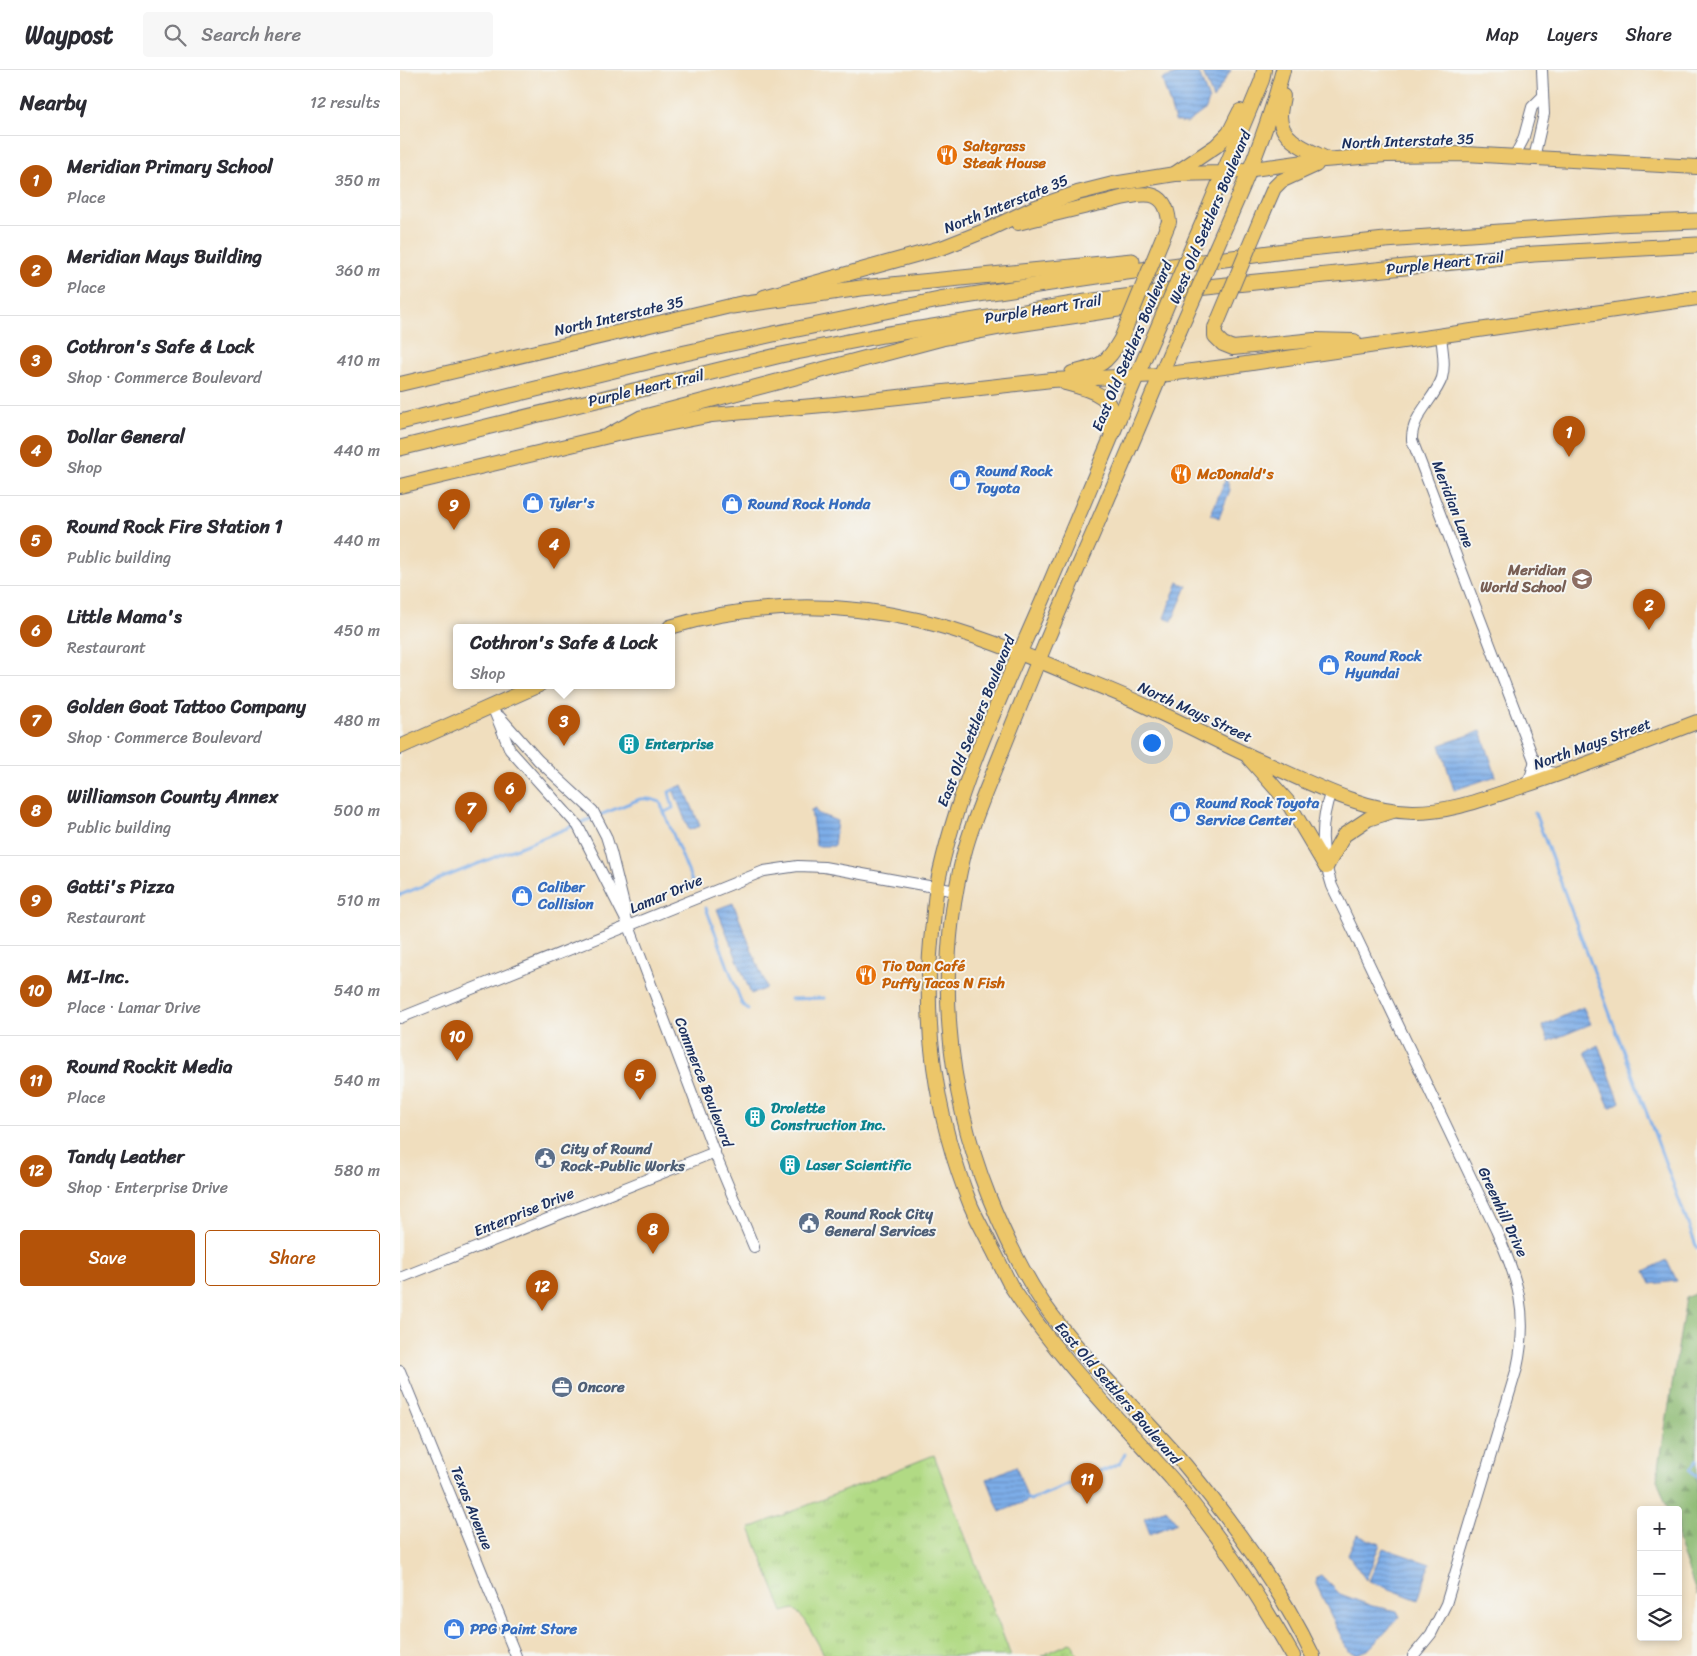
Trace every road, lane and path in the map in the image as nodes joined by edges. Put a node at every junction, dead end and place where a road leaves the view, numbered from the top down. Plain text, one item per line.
1 (1284, 70) edge
2 (1542, 70) edge
3 (1263, 75) edge
4 (1542, 97) junction
5 (1514, 157) junction
6 (1534, 158) junction
7 (1328, 160) junction
8 (1697, 167) edge
9 (1251, 168) junction
10 (1223, 173) junction
11 (1175, 174) junction
12 (1697, 220) edge
13 (987, 230) junction
14 (1697, 245) edge
15 (1292, 250) junction
16 (1187, 289) junction
17 (1697, 298) edge
18 (732, 306) junction
19 (1457, 333) junction
20 (1441, 335) junction
21 (1391, 343) junction
22 (1442, 351) junction
23 (1160, 375) junction
24 (1137, 376) junction
25 (1052, 380) junction
26 (400, 384) edge
27 (400, 422) edge
28 (610, 435) junction
29 (400, 448) edge
30 (1095, 475) junction
31 (400, 486) edge
32 (675, 626) edge
33 (1020, 653) junction
34 (1039, 661) junction
35 (530, 689) edge
36 (492, 706) junction
37 (1697, 722) edge
38 (400, 747) edge
39 (1245, 754) junction
40 (1535, 760) junction
41 (1559, 774) junction
42 (1542, 781) junction
43 (1524, 786) junction
44 (1332, 791) junction
45 (1396, 810) junction
46 (1326, 867) junction
47 (937, 887) junction
48 (956, 891) junction
49 (629, 926) junction
50 (400, 1018) edge
51 (715, 1152) junction
52 (754, 1246) dead end
53 (400, 1278) edge
54 (400, 1371) edge
55 (516, 1656) edge
56 (1293, 1656) edge
57 (1313, 1656) edge
58 (1413, 1656) edge

1 - 7 main road
1 - 9 main road, West Old Settlers Boulevard
2 - 4 street
3 - 10 main road, East Old Settlers Boulevard
3 - 11 main road
4 - 5 street
4 - 6 street
5 - 6 main road, North Interstate 35
5 - 7 main road, North Interstate 35
6 - 8 main road, North Interstate 35
7 - 9 main road, North Interstate 35
7 - 21 main road, bridge
9 - 10 main road, North Interstate 35
9 - 23 main road, West Old Settlers Boulevard, bridge
10 - 11 main road, North Interstate 35
10 - 24 main road, East Old Settlers Boulevard, bridge
11 - 13 main road, North Interstate 35
12 - 15 highway, Purple Heart Trail
13 - 18 main road, North Interstate 35
13 - 25 main road, bridge
14 - 16 highway, Purple Heart Trail
15 - 18 highway
15 - 27 highway, Purple Heart Trail
16 - 28 highway
16 - 29 highway, Purple Heart Trail
17 - 19 main road
18 - 26 main road, North Interstate 35
19 - 20 main road
19 - 22 street
20 - 21 main road
20 - 22 street, Meridian Lane
21 - 23 main road
22 - 40 street, Meridian Lane
23 - 24 main road
23 - 34 main road, East Old Settlers Boulevard
24 - 25 main road
24 - 30 main road, East Old Settlers Boulevard
25 - 28 main road
25 - 30 main road
28 - 31 main road
30 - 33 main road, East Old Settlers Boulevard
32 - 33 main road, North Mays Street
33 - 34 main road, North Mays Street
33 - 47 main road, East Old Settlers Boulevard
34 - 39 main road, North Mays Street
34 - 48 main road, East Old Settlers Boulevard
35 - 36 main road
36 - 38 main road
36 - 49 street, Commerce Boulevard
36 - 49 street, Commerce Boulevard
37 - 41 main road, North Mays Street
39 - 44 main road, North Mays Street
39 - 46 main road
40 - 41 street
40 - 42 street, Meridian Lane
40 - 43 street
41 - 42 main road, North Mays Street
42 - 43 main road, North Mays Street
43 - 45 main road, North Mays Street
44 - 45 main road, North Mays Street
44 - 46 street, Greenhill Drive
45 - 46 main road
46 - 58 street, Greenhill Drive
47 - 48 street, Lamar Drive
47 - 49 street, Lamar Drive
47 - 56 main road, East Old Settlers Boulevard
48 - 57 main road, East Old Settlers Boulevard
49 - 50 street, Lamar Drive
49 - 51 street, Commerce Boulevard
51 - 52 street, Commerce Boulevard
51 - 53 street, Enterprise Drive
54 - 55 street, Texas Avenue

